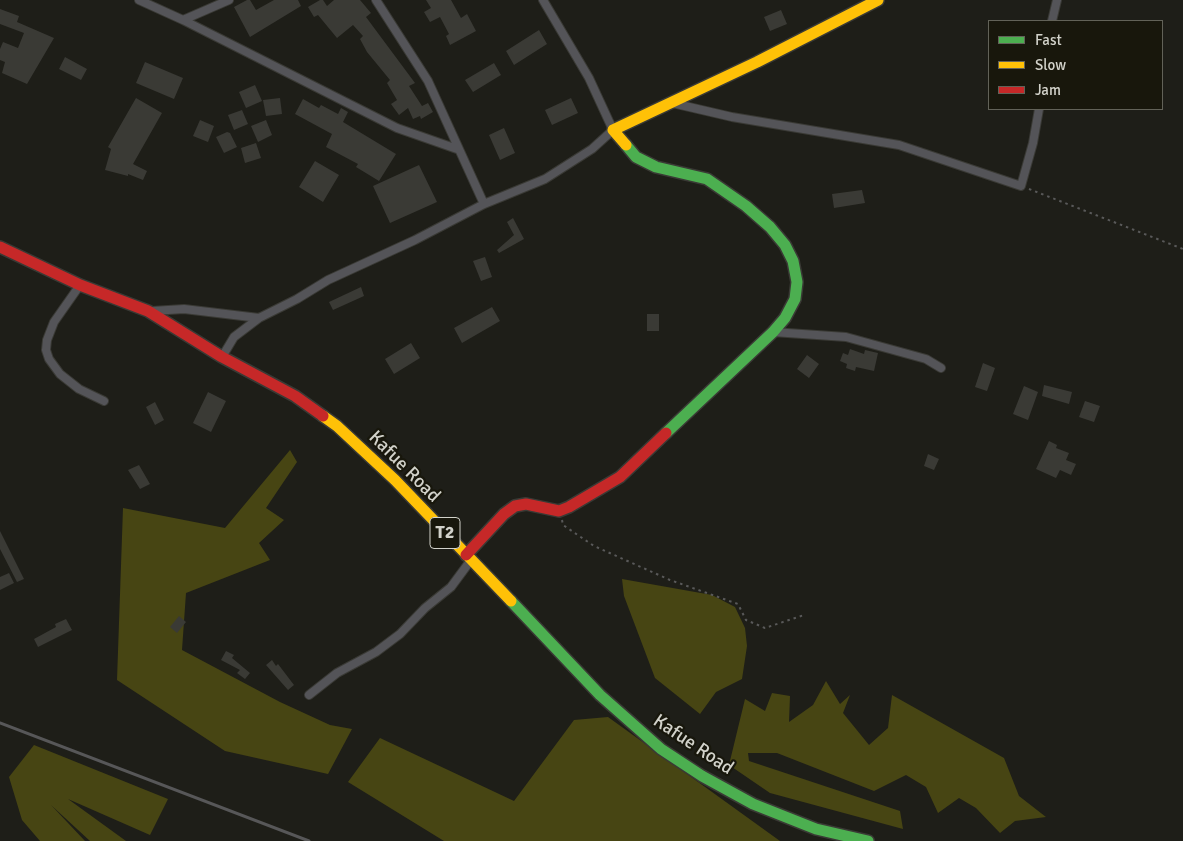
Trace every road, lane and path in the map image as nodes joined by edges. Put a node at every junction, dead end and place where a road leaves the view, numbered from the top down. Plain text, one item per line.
1 (138, 0) edge
2 (229, 0) edge
3 (376, 0) edge
4 (543, 0) edge
5 (878, 0) edge
6 (1056, 0) edge
7 (183, 20) junction
8 (1052, 20) edge
9 (672, 103) junction
10 (1039, 110) edge
11 (613, 130) junction
12 (457, 149) junction
13 (1021, 186) junction
14 (484, 204) junction
15 (0, 246) edge
16 (1183, 249) edge
17 (80, 285) junction
18 (148, 311) junction
19 (259, 318) junction
20 (773, 332) junction
21 (222, 357) junction
22 (941, 368) dead end
23 (104, 402) dead end
24 (559, 511) junction
25 (468, 558) junction
26 (804, 615) dead end
27 (309, 695) dead end
28 (868, 841) edge

1 - 7 street
2 - 7 street
3 - 12 street
4 - 11 street
5 - 9 main road
6 - 8 street
7 - 12 street
9 - 11 main road
9 - 13 street
10 - 13 street
11 - 14 street
11 - 20 main road
12 - 14 street
13 - 16 path
14 - 19 street
15 - 17 main road, Kafue Road / T2
17 - 18 main road, Kafue Road / T2
17 - 23 street
18 - 19 street
18 - 21 main road, Kafue Road / T2
19 - 21 street
20 - 22 street
20 - 24 main road
21 - 25 main road, Kafue Road / T2
24 - 25 main road
24 - 26 path
25 - 27 street
25 - 28 main road, Kafue Road / T2

